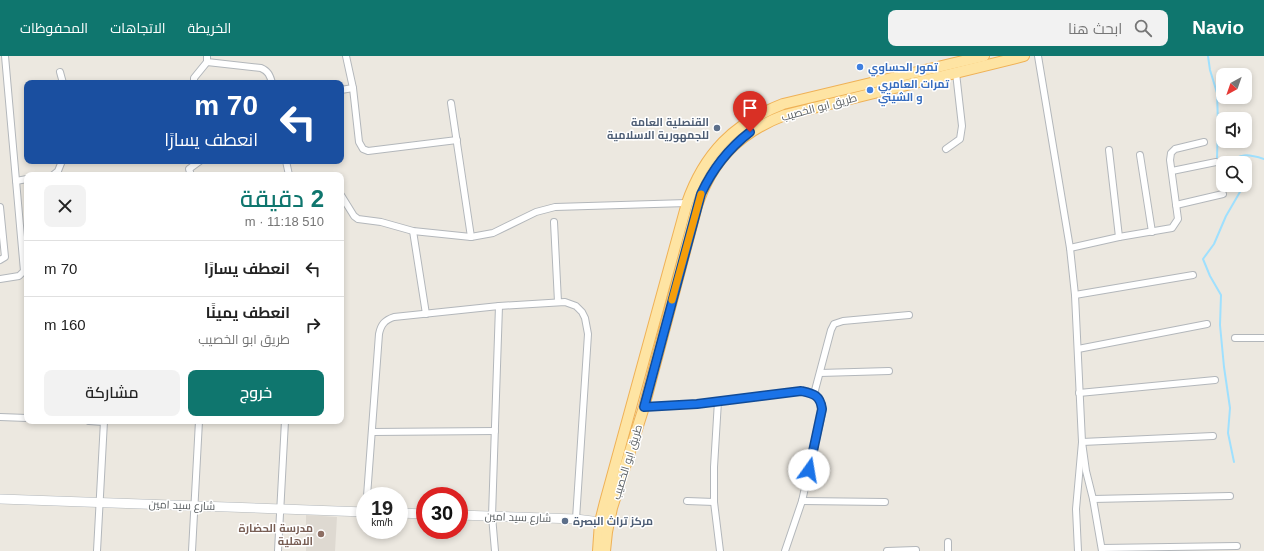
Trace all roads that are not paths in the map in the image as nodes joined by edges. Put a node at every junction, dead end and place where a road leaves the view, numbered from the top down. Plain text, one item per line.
1 (5, 56) edge
2 (346, 56) edge
3 (984, 56) edge
4 (1024, 56) edge
5 (1038, 56) edge
6 (207, 59) edge
7 (60, 72) dead end
8 (956, 73) junction
9 (62, 80) edge
10 (194, 80) edge
11 (271, 80) edge
12 (353, 88) junction
13 (344, 90) edge
14 (451, 103) dead end
15 (457, 140) junction
16 (1204, 142) dead end
17 (946, 148) dead end
18 (1109, 150) dead end
19 (1140, 155) dead end
20 (1216, 162) dead end
21 (196, 164) edge
22 (1172, 171) junction
23 (190, 172) edge
24 (24, 179) edge
25 (16, 180) junction
26 (1223, 194) dead end
27 (344, 200) edge
28 (687, 203) junction
29 (1176, 205) junction
30 (0, 207) edge
31 (0, 210) edge
32 (554, 222) dead end
33 (413, 232) junction
34 (1152, 232) junction
35 (471, 237) junction
36 (1119, 237) junction
37 (1070, 248) junction
38 (0, 260) edge
39 (1193, 275) dead end
40 (19, 276) junction
41 (24, 276) edge
42 (0, 279) edge
43 (1075, 294) junction
44 (558, 302) junction
45 (499, 306) junction
46 (426, 314) junction
47 (909, 315) dead end
48 (1207, 324) dead end
49 (1235, 338) dead end
50 (1264, 338) edge
51 (1078, 349) junction
52 (647, 352) junction
53 (658, 354) junction
54 (890, 370) dead end
55 (820, 373) junction
56 (1215, 380) dead end
57 (1079, 393) junction
58 (814, 394) junction
59 (718, 401) junction
60 (644, 407) junction
61 (0, 417) edge
62 (24, 418) edge
63 (104, 424) edge
64 (199, 424) edge
65 (285, 424) edge
66 (494, 430) junction
67 (372, 432) junction
68 (1213, 436) dead end
69 (1082, 442) junction
70 (368, 487) edge
71 (1230, 496) dead end
72 (0, 499) edge
73 (1093, 500) junction
74 (687, 501) dead end
75 (802, 501) junction
76 (714, 502) junction
77 (885, 502) dead end
78 (100, 503) junction
79 (195, 506) junction
80 (280, 509) junction
81 (356, 512) edge
82 (468, 515) edge
83 (492, 516) junction
84 (576, 519) junction
85 (600, 522) junction
86 (948, 542) dead end
87 (1237, 546) dead end
88 (1102, 549) edge
89 (916, 550) dead end
90 (97, 551) edge
91 (192, 551) edge
92 (278, 551) edge
93 (496, 551) edge
94 (598, 551) edge
95 (605, 551) edge
96 (720, 551) edge
97 (785, 551) edge
98 (886, 551) edge
99 (948, 551) edge
100 (1078, 551) edge

1 - 25 street
2 - 12 street
3 - 28 main road, طريق ابو الخصيب
4 - 8 main road, طريق ابو الخصيب
5 - 37 street
6 - 10 street
6 - 11 street
7 - 9 street
8 - 17 street
8 - 53 main road, طريق ابو الخصيب
12 - 13 street
12 - 15 street
14 - 15 street
15 - 35 street
16 - 22 street
18 - 36 street
19 - 34 street
20 - 22 street
21 - 23 street
22 - 29 street
24 - 25 street
25 - 40 street
26 - 29 street
27 - 33 street
28 - 35 street
28 - 52 main road, طريق ابو الخصيب
29 - 34 street
30 - 31 street
31 - 38 street
32 - 44 street
33 - 35 street
33 - 46 street
34 - 36 street
36 - 37 street
37 - 43 street
39 - 43 street
40 - 41 street
40 - 42 street
43 - 51 street
44 - 45 street
44 - 84 street
45 - 46 street
45 - 66 street
46 - 67 street
47 - 55 street
48 - 51 street
49 - 50 street
51 - 57 street
52 - 53 main road
52 - 85 main road, طريق ابو الخصيب
53 - 60 main road, طريق ابو الخصيب
54 - 55 street
55 - 58 street
56 - 57 street
57 - 69 street
58 - 59 street
58 - 75 street
59 - 60 street
59 - 76 street
60 - 95 main road, طريق ابو الخصيب
61 - 62 street
63 - 78 street
64 - 79 street
65 - 80 street
66 - 67 street
66 - 83 street
67 - 70 street
68 - 69 street
69 - 73 street
69 - 100 street
71 - 73 street
72 - 78 street, شارع سيد امين
73 - 88 street
74 - 76 street
75 - 77 street
75 - 97 street
76 - 96 street
78 - 79 street, شارع سيد امين
78 - 90 street
79 - 80 street, شارع سيد امين
79 - 91 street
80 - 81 street, شارع سيد امين
80 - 92 street
82 - 83 street, شارع سيد امين
83 - 84 street, شارع سيد امين
83 - 93 street
84 - 85 street, شارع سيد امين
85 - 94 main road, طريق ابو الخصيب
86 - 99 street
87 - 88 street
89 - 98 street

